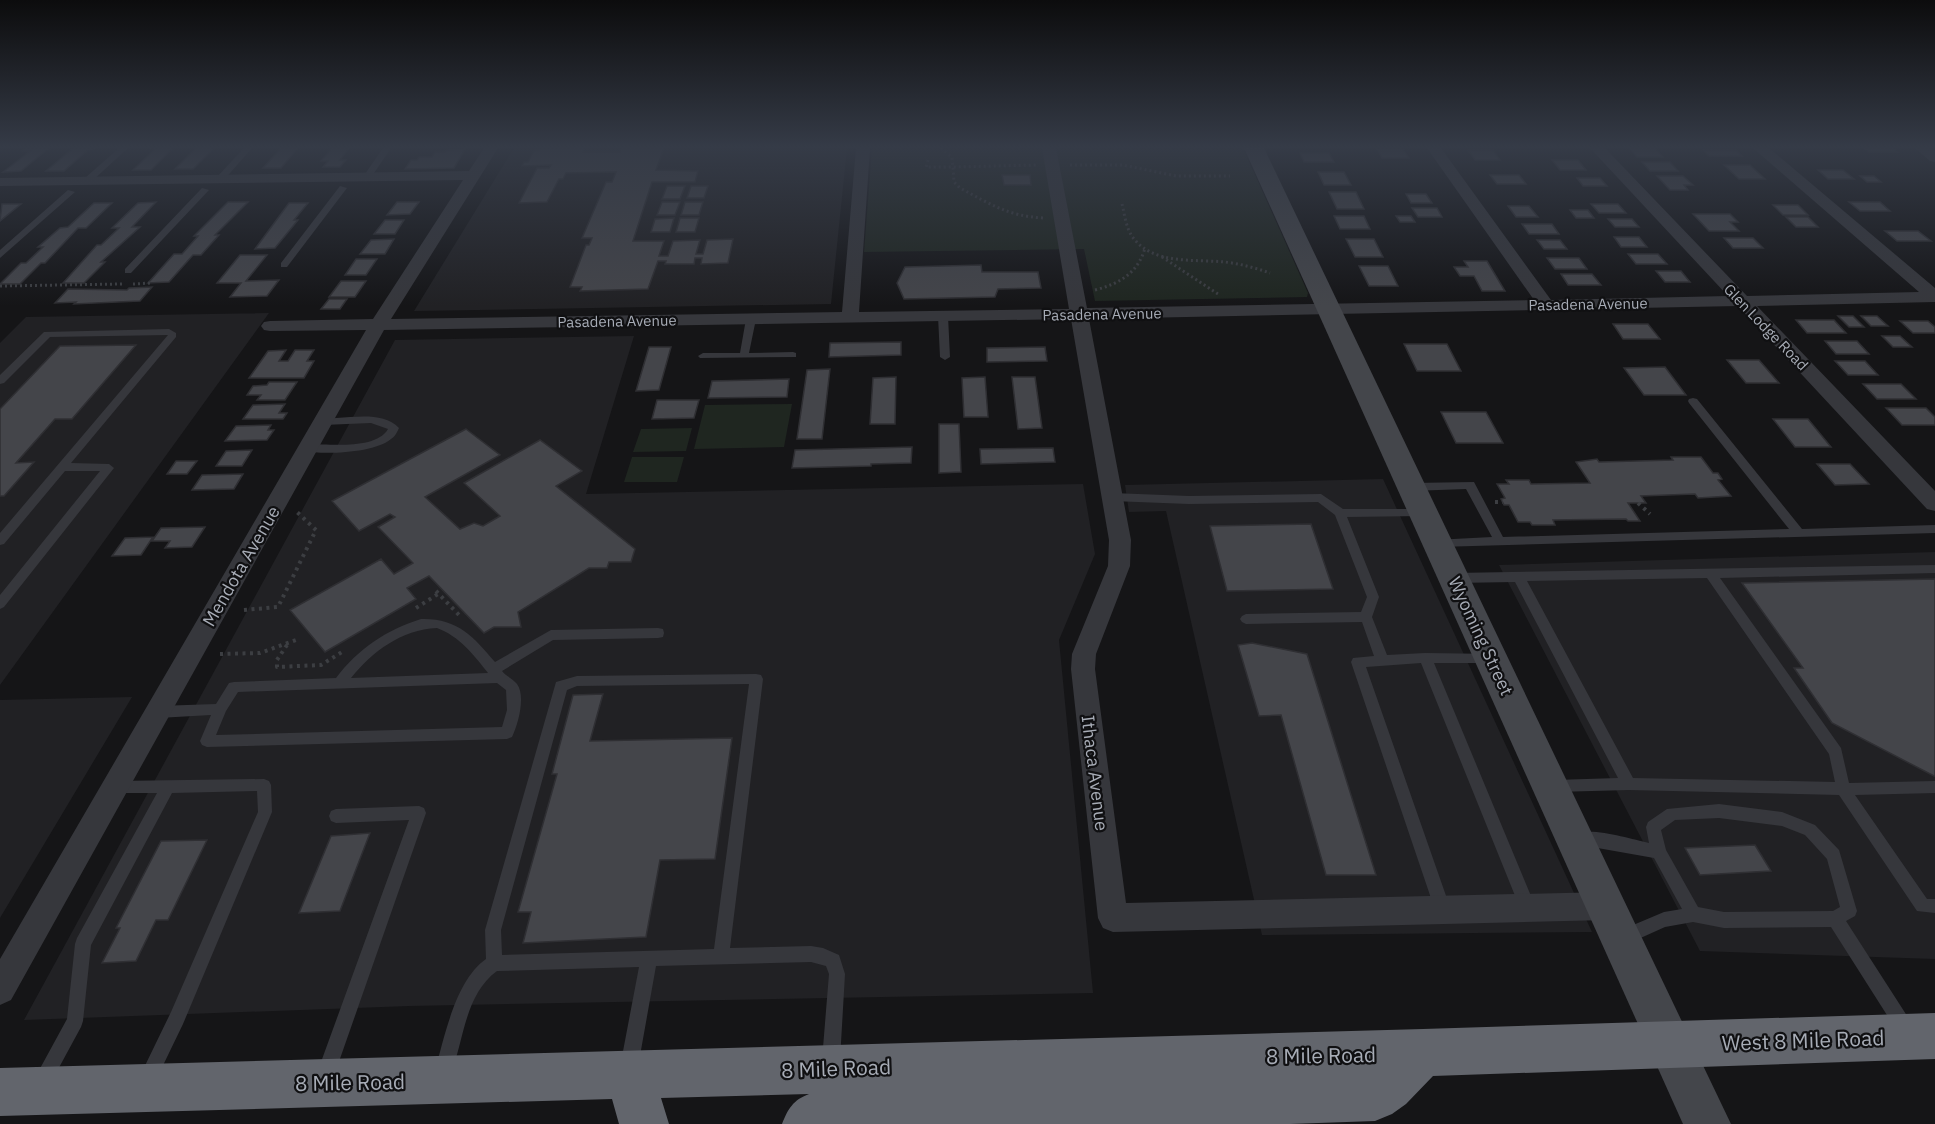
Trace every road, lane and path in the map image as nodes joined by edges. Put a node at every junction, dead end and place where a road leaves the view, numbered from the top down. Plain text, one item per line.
1 (61, 200) edge
2 (195, 200) edge
3 (333, 200) edge
4 (458, 200) edge
5 (859, 200) edge
6 (985, 200) edge
7 (1056, 200) edge
8 (1278, 200) edge
9 (1471, 200) edge
10 (1646, 200) edge
11 (1822, 200) edge
12 (1122, 204) dead end
13 (1044, 218) dead end
14 (1145, 248) junction
15 (0, 255) edge
16 (1158, 255) junction
17 (284, 265) dead end
18 (128, 271) dead end
19 (1270, 273) dead end
20 (152, 284) dead end
21 (0, 286) edge
22 (1091, 290) dead end
23 (1935, 297) edge
24 (1226, 300) dead end
25 (1741, 301) junction
26 (1546, 305) junction
27 (1329, 310) junction
28 (1079, 314) junction
29 (943, 316) junction
30 (850, 318) junction
31 (751, 319) junction
32 (378, 325) junction
33 (270, 326) dead end
34 (703, 356) dead end
35 (744, 356) junction
36 (793, 356) dead end
37 (945, 357) dead end
38 (0, 381) edge
39 (1693, 401) dead end
40 (323, 422) junction
41 (308, 448) junction
42 (63, 467) junction
43 (1112, 497) junction
44 (1416, 499) junction
45 (1638, 503) dead end
46 (1935, 504) edge
47 (297, 512) dead end
48 (1340, 513) junction
49 (1650, 514) dead end
50 (1935, 530) edge
51 (1799, 533) junction
52 (0, 541) edge
53 (1500, 542) junction
54 (1437, 543) junction
55 (1935, 569) edge
56 (1710, 574) junction
57 (1519, 577) junction
58 (1454, 578) junction
59 (438, 594) dead end
60 (0, 604) edge
61 (244, 610) dead end
62 (409, 612) dead end
63 (1366, 617) junction
64 (1246, 619) dead end
65 (658, 633) dead end
66 (296, 640) dead end
67 (287, 645) junction
68 (350, 647) dead end
69 (220, 654) dead end
70 (1425, 658) junction
71 (1491, 658) junction
72 (1383, 661) junction
73 (496, 674) junction
74 (339, 684) junction
75 (220, 709) junction
76 (158, 712) junction
77 (1629, 784) junction
78 (168, 786) junction
79 (1552, 786) junction
80 (116, 787) junction
81 (1935, 787) edge
82 (1843, 789) junction
83 (336, 816) dead end
84 (1576, 838) junction
85 (1659, 852) junction
86 (1935, 906) edge
87 (1528, 908) junction
88 (1443, 911) junction
89 (1693, 914) junction
90 (1835, 919) junction
91 (1614, 922) junction
92 (721, 957) junction
93 (649, 958) junction
94 (494, 963) junction
95 (0, 989) edge
96 (1923, 1036) edge
97 (1671, 1043) junction
98 (1423, 1053) junction
99 (831, 1067) junction
100 (627, 1074) junction
101 (441, 1079) junction
102 (322, 1082) junction
103 (144, 1088) junction
104 (19, 1091) edge
105 (644, 1124) edge
106 (807, 1124) edge
107 (1707, 1124) edge

1 - 15 lane
2 - 18 lane
3 - 17 lane
4 - 32 street, Mendota Avenue
5 - 30 street
6 - 13 path
7 - 28 street, Ithaca Avenue
8 - 27 street, Wyoming Street
9 - 26 street
10 - 25 street, Glen Lodge Road
11 - 23 street
12 - 14 path
14 - 16 path
14 - 22 path
16 - 19 path
16 - 24 path
20 - 21 path
23 - 25 street, Pasadena Avenue
25 - 26 street, Pasadena Avenue
25 - 46 street, Glen Lodge Road
26 - 27 street, Pasadena Avenue
27 - 28 street, Pasadena Avenue
27 - 44 street, Wyoming Street
28 - 29 street, Pasadena Avenue
28 - 43 street, Ithaca Avenue
29 - 30 street, Pasadena Avenue
29 - 37 lane
30 - 31 street, Pasadena Avenue
31 - 32 street, Pasadena Avenue
31 - 35 lane
32 - 33 street, Pasadena Avenue
32 - 40 street, Mendota Avenue
34 - 35 lane
35 - 36 lane
38 - 42 lane
39 - 51 lane
40 - 41 street, Mendota Avenue
40 - 41 lane
41 - 76 street, Mendota Avenue
42 - 52 lane
42 - 60 lane
43 - 48 lane
43 - 88 street, Ithaca Avenue
44 - 48 lane
44 - 53 lane
44 - 54 street, Wyoming Street
45 - 49 path
47 - 61 path
48 - 63 lane
50 - 51 lane
51 - 53 lane
53 - 54 lane
54 - 58 street, Wyoming Street
55 - 56 lane
56 - 57 lane
56 - 82 lane
57 - 58 lane
57 - 77 lane
58 - 71 street, Wyoming Street
59 - 62 path
63 - 64 lane
63 - 72 lane
65 - 73 lane
66 - 67 path
67 - 68 path
67 - 69 path
70 - 71 lane
70 - 72 lane
70 - 87 lane
71 - 79 street, Wyoming Street
72 - 88 lane
73 - 74 lane
73 - 74 lane
73 - 75 lane
74 - 75 lane
75 - 76 lane
76 - 80 street, Mendota Avenue
77 - 79 lane
77 - 82 lane
78 - 80 lane
78 - 103 lane
78 - 104 lane
79 - 84 street, Wyoming Street
80 - 95 street, Mendota Avenue
81 - 82 lane
82 - 86 lane
83 - 102 lane
84 - 85 lane
84 - 91 street, Wyoming Street
85 - 89 lane
85 - 90 lane
87 - 88 street, Ithaca Avenue
87 - 91 street, Ithaca Avenue
89 - 90 lane
89 - 91 lane
90 - 96 lane
91 - 97 street, Wyoming Street
92 - 93 lane
92 - 94 lane
92 - 99 lane
93 - 94 lane
93 - 100 lane
94 - 101 lane
96 - 97 highway, West 8 Mile Road
97 - 98 highway, 8 Mile Road
97 - 107 street, Wyoming Street
98 - 99 highway, 8 Mile Road
98 - 106 highway
99 - 100 highway, 8 Mile Road
100 - 101 highway, 8 Mile Road
100 - 105 highway
101 - 102 highway, 8 Mile Road
102 - 103 highway, 8 Mile Road
103 - 104 highway, 8 Mile Road

